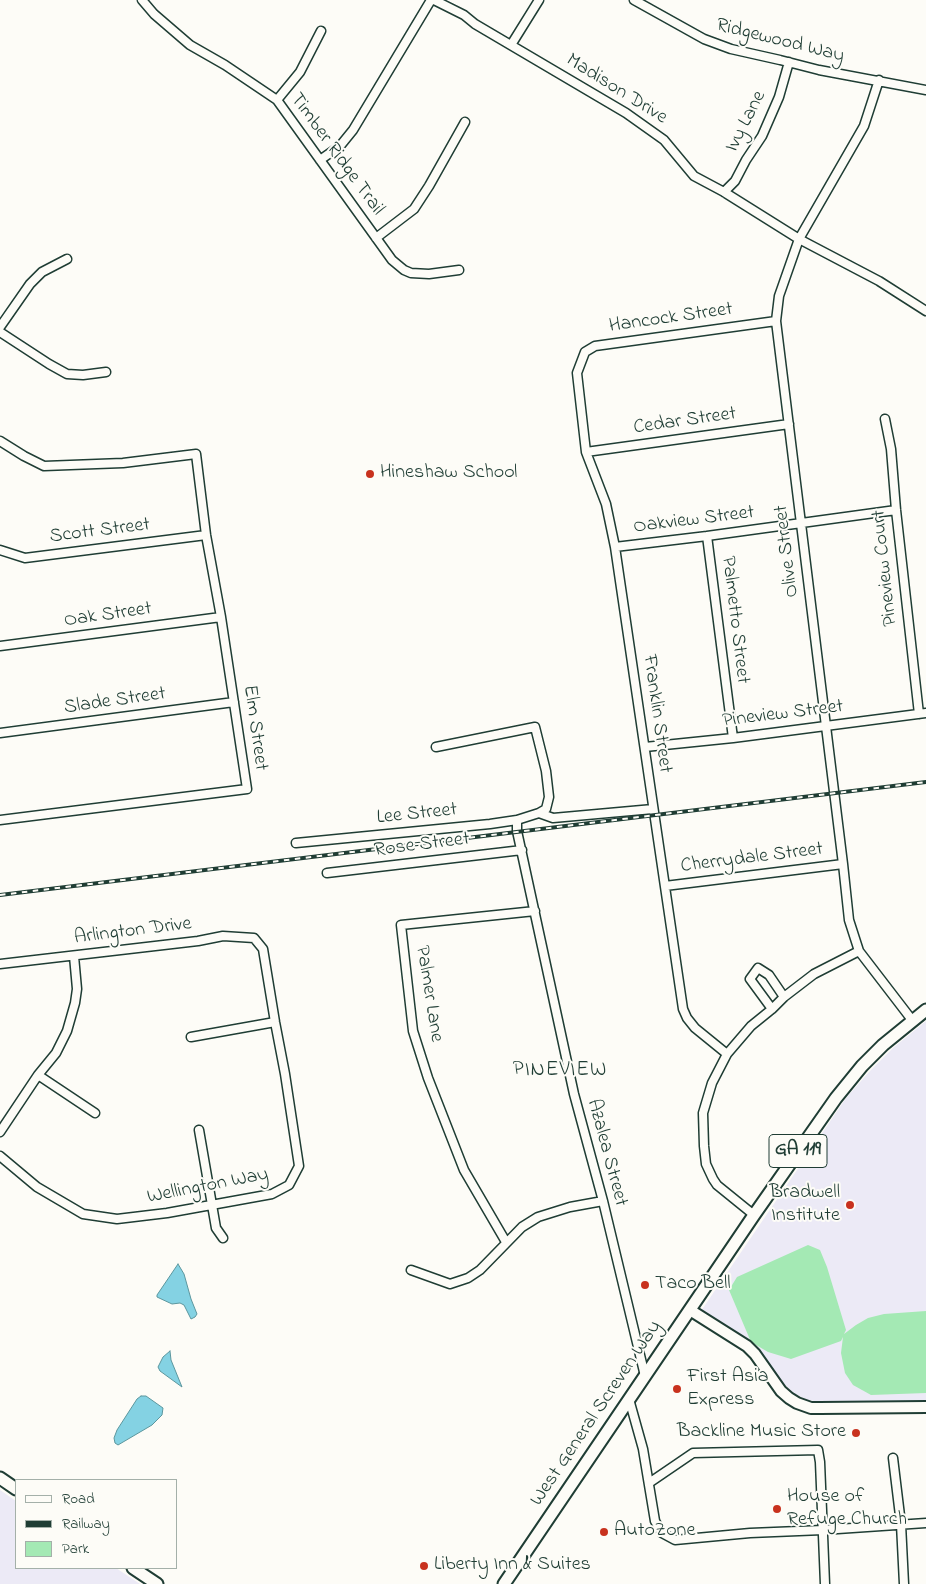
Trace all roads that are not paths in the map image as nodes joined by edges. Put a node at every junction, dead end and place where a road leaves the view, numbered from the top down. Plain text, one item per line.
1 (142, 0) edge
2 (432, 0) edge
3 (539, 0) edge
4 (634, 0) edge
5 (320, 31) dead end
6 (511, 44) junction
7 (789, 62) junction
8 (878, 80) junction
9 (926, 90) edge
10 (277, 100) junction
11 (466, 122) dead end
12 (320, 160) junction
13 (724, 192) junction
14 (376, 238) junction
15 (799, 239) junction
16 (67, 258) dead end
17 (459, 270) dead end
18 (926, 311) edge
19 (776, 321) junction
20 (0, 327) edge
21 (0, 332) edge
22 (580, 365) joint
23 (106, 372) dead end
24 (885, 419) dead end
25 (789, 424) junction
26 (0, 441) edge
27 (586, 452) junction
28 (896, 510) junction
29 (800, 523) junction
30 (206, 534) junction
31 (707, 536) junction
32 (615, 547) junction
33 (0, 550) edge
34 (221, 617) junction
35 (0, 646) edge
36 (234, 702) junction
37 (923, 714) edge
38 (826, 726) junction
39 (0, 733) edge
40 (733, 738) junction
41 (436, 747) dead end
42 (645, 747) junction
43 (653, 809) junction
44 (539, 813) junction
45 (0, 820) edge
46 (517, 820) junction
47 (296, 843) dead end
48 (522, 850) junction
49 (843, 864) junction
50 (327, 873) dead end
51 (665, 886) junction
52 (535, 911) junction
53 (264, 950) joint
54 (859, 951) junction
55 (74, 956) junction
56 (0, 964) edge
57 (784, 996) junction
58 (772, 1009) junction
59 (926, 1010) edge
60 (912, 1020) junction
61 (275, 1022) junction
62 (191, 1037) dead end
63 (727, 1054) junction
64 (38, 1075) junction
65 (95, 1113) dead end
66 (199, 1130) dead end
67 (0, 1132) edge
68 (0, 1156) edge
69 (603, 1201) junction
70 (212, 1205) junction
71 (754, 1215) junction
72 (223, 1238) dead end
73 (506, 1242) junction
74 (410, 1270) dead end
75 (690, 1310) junction
76 (646, 1376) junction
77 (629, 1399) junction
78 (926, 1407) edge
79 (893, 1458) dead end
80 (0, 1478) edge
81 (649, 1483) junction
82 (15, 1488) edge
83 (926, 1523) edge
84 (901, 1524) junction
85 (823, 1530) junction
86 (134, 1569) edge
87 (157, 1584) edge
88 (504, 1584) edge
89 (825, 1584) edge
90 (904, 1584) edge

1 - 10 street, Timber Ridge Trail
2 - 6 street, Madison Drive
2 - 12 street
3 - 6 street
4 - 7 street, Ridgewood Way
5 - 10 street
6 - 13 street, Madison Drive
7 - 8 street, Ridgewood Way
7 - 13 street, Ivy Lane
8 - 9 street, Ridgewood Way
8 - 15 street, Olive Street
10 - 12 street, Timber Ridge Trail
11 - 14 street
12 - 14 street, Timber Ridge Trail
13 - 15 street, Madison Drive
14 - 17 street, Timber Ridge Trail
15 - 18 street, Madison Drive
15 - 19 street, Olive Street
16 - 20 street
19 - 22 street, Hancock Street
19 - 25 street, Olive Street
21 - 23 street
22 - 27 street, Franklin Street
24 - 28 street, Pineview Court
25 - 27 street, Cedar Street
25 - 29 street, Olive Street
26 - 30 street, Elm Street
27 - 32 street, Franklin Street
28 - 29 street, Oakview Street
28 - 37 street, Pineview Court
29 - 31 street, Oakview Street
29 - 38 street, Olive Street
30 - 33 street, Scott Street
30 - 34 street, Elm Street
31 - 32 street, Oakview Street
31 - 40 street, Palmetto Street
32 - 42 street, Franklin Street
34 - 35 street, Oak Street
34 - 36 street, Elm Street
36 - 39 street, Slade Street
36 - 45 street, Elm Street
37 - 38 street, Pineview Street
38 - 40 street, Pineview Street
38 - 49 street, Olive Street
40 - 42 street, Pineview Street
41 - 44 street
42 - 43 street, Franklin Street
43 - 44 street, Lee Street
43 - 51 street, Franklin Street
44 - 46 street, Lee Street
46 - 47 street, Lee Street
46 - 48 street, Azalea Street
48 - 50 street, Rose Street
48 - 52 street, Azalea Street
49 - 51 street, Cherrydale Street
49 - 54 street, Olive Street
51 - 63 street, Franklin Street
52 - 69 street, Azalea Street
52 - 73 street, Palmer Lane
53 - 55 street, Arlington Drive
53 - 61 street, Wellington Way
54 - 57 street
54 - 60 street, Olive Street
55 - 56 street, Arlington Drive
55 - 64 street
57 - 58 street
57 - 58 street
58 - 63 street
59 - 60 main road, West General Screven Way / GA 119
60 - 71 main road, West General Screven Way / GA 119
61 - 62 street
61 - 70 street, Wellington Way
63 - 71 street
64 - 65 street
64 - 67 street
66 - 70 street
68 - 70 street, Wellington Way
69 - 73 street
69 - 76 street, Azalea Street
70 - 72 street
71 - 75 main road, West General Screven Way / GA 119
73 - 74 street
75 - 76 main road, West General Screven Way / GA 119
75 - 78 street
76 - 77 main road, West General Screven Way / GA 119
77 - 81 street
77 - 88 main road, West General Screven Way / GA 119
79 - 84 street
80 - 82 main road
81 - 85 street
81 - 85 street
83 - 84 street
84 - 85 street
84 - 90 street
85 - 89 street
86 - 87 main road

